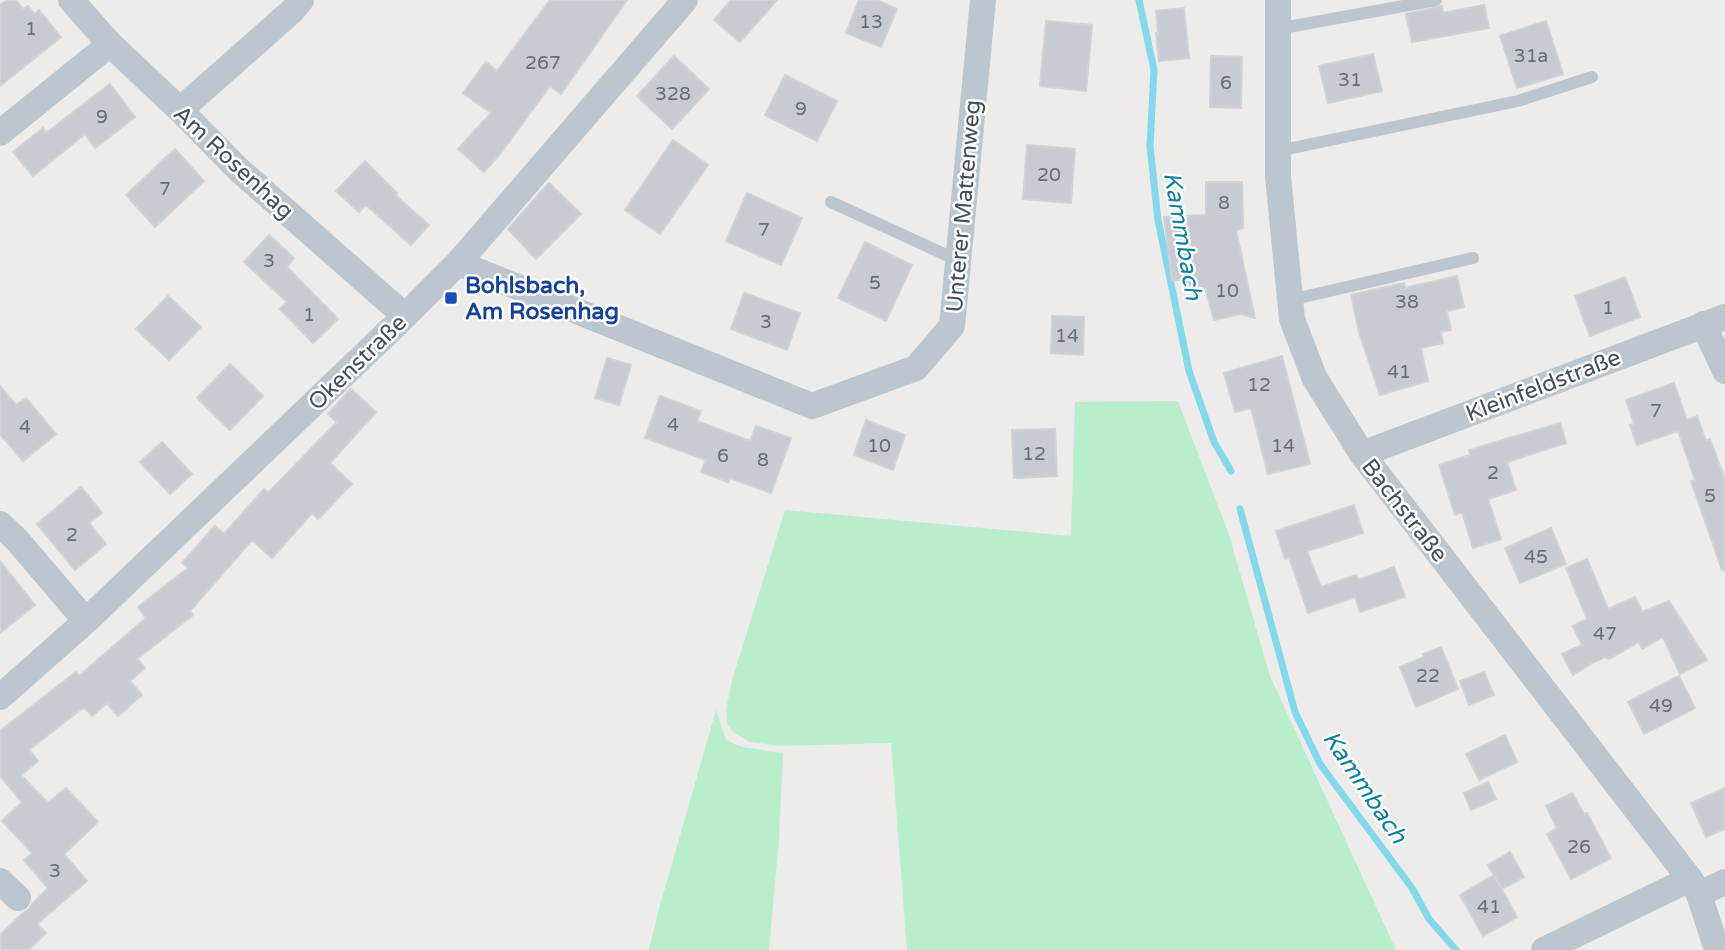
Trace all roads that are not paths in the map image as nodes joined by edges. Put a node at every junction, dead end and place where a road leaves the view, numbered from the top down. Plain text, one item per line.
1 (71, 0) edge
2 (301, 0) edge
3 (685, 0) edge
4 (983, 0) edge
5 (1278, 0) edge
6 (1436, 0) edge
7 (1277, 29) junction
8 (110, 44) junction
9 (1592, 77) dead end
10 (180, 110) junction
11 (0, 133) edge
12 (1278, 151) junction
13 (831, 202) dead end
14 (1473, 258) dead end
15 (957, 260) junction
16 (458, 262) junction
17 (1290, 300) junction
18 (405, 316) junction
19 (1714, 321) edge
20 (1725, 370) edge
21 (1362, 454) junction
22 (0, 524) edge
23 (86, 621) junction
24 (0, 697) edge
25 (1725, 882) edge
26 (1694, 887) junction
27 (1544, 950) edge
28 (1717, 950) edge

1 - 8 street, Am Rosenhag
2 - 10 street
3 - 16 street, Okenstraße
4 - 15 street, Unterer Mattenweg
5 - 7 street, Bachstraße
6 - 7 lane
7 - 12 street, Bachstraße
8 - 10 street, Am Rosenhag
8 - 11 street
9 - 12 lane
10 - 18 street, Am Rosenhag
12 - 17 street, Bachstraße
13 - 15 lane
14 - 17 lane
15 - 16 street, Unterer Mattenweg
16 - 18 street, Okenstraße
17 - 21 street, Bachstraße
18 - 23 street, Okenstraße
19 - 20 street
19 - 21 street, Kleinfeldstraße
21 - 26 street, Bachstraße
22 - 23 street
23 - 24 street, Okenstraße
25 - 26 street
26 - 27 street
26 - 28 street, Bachstraße

